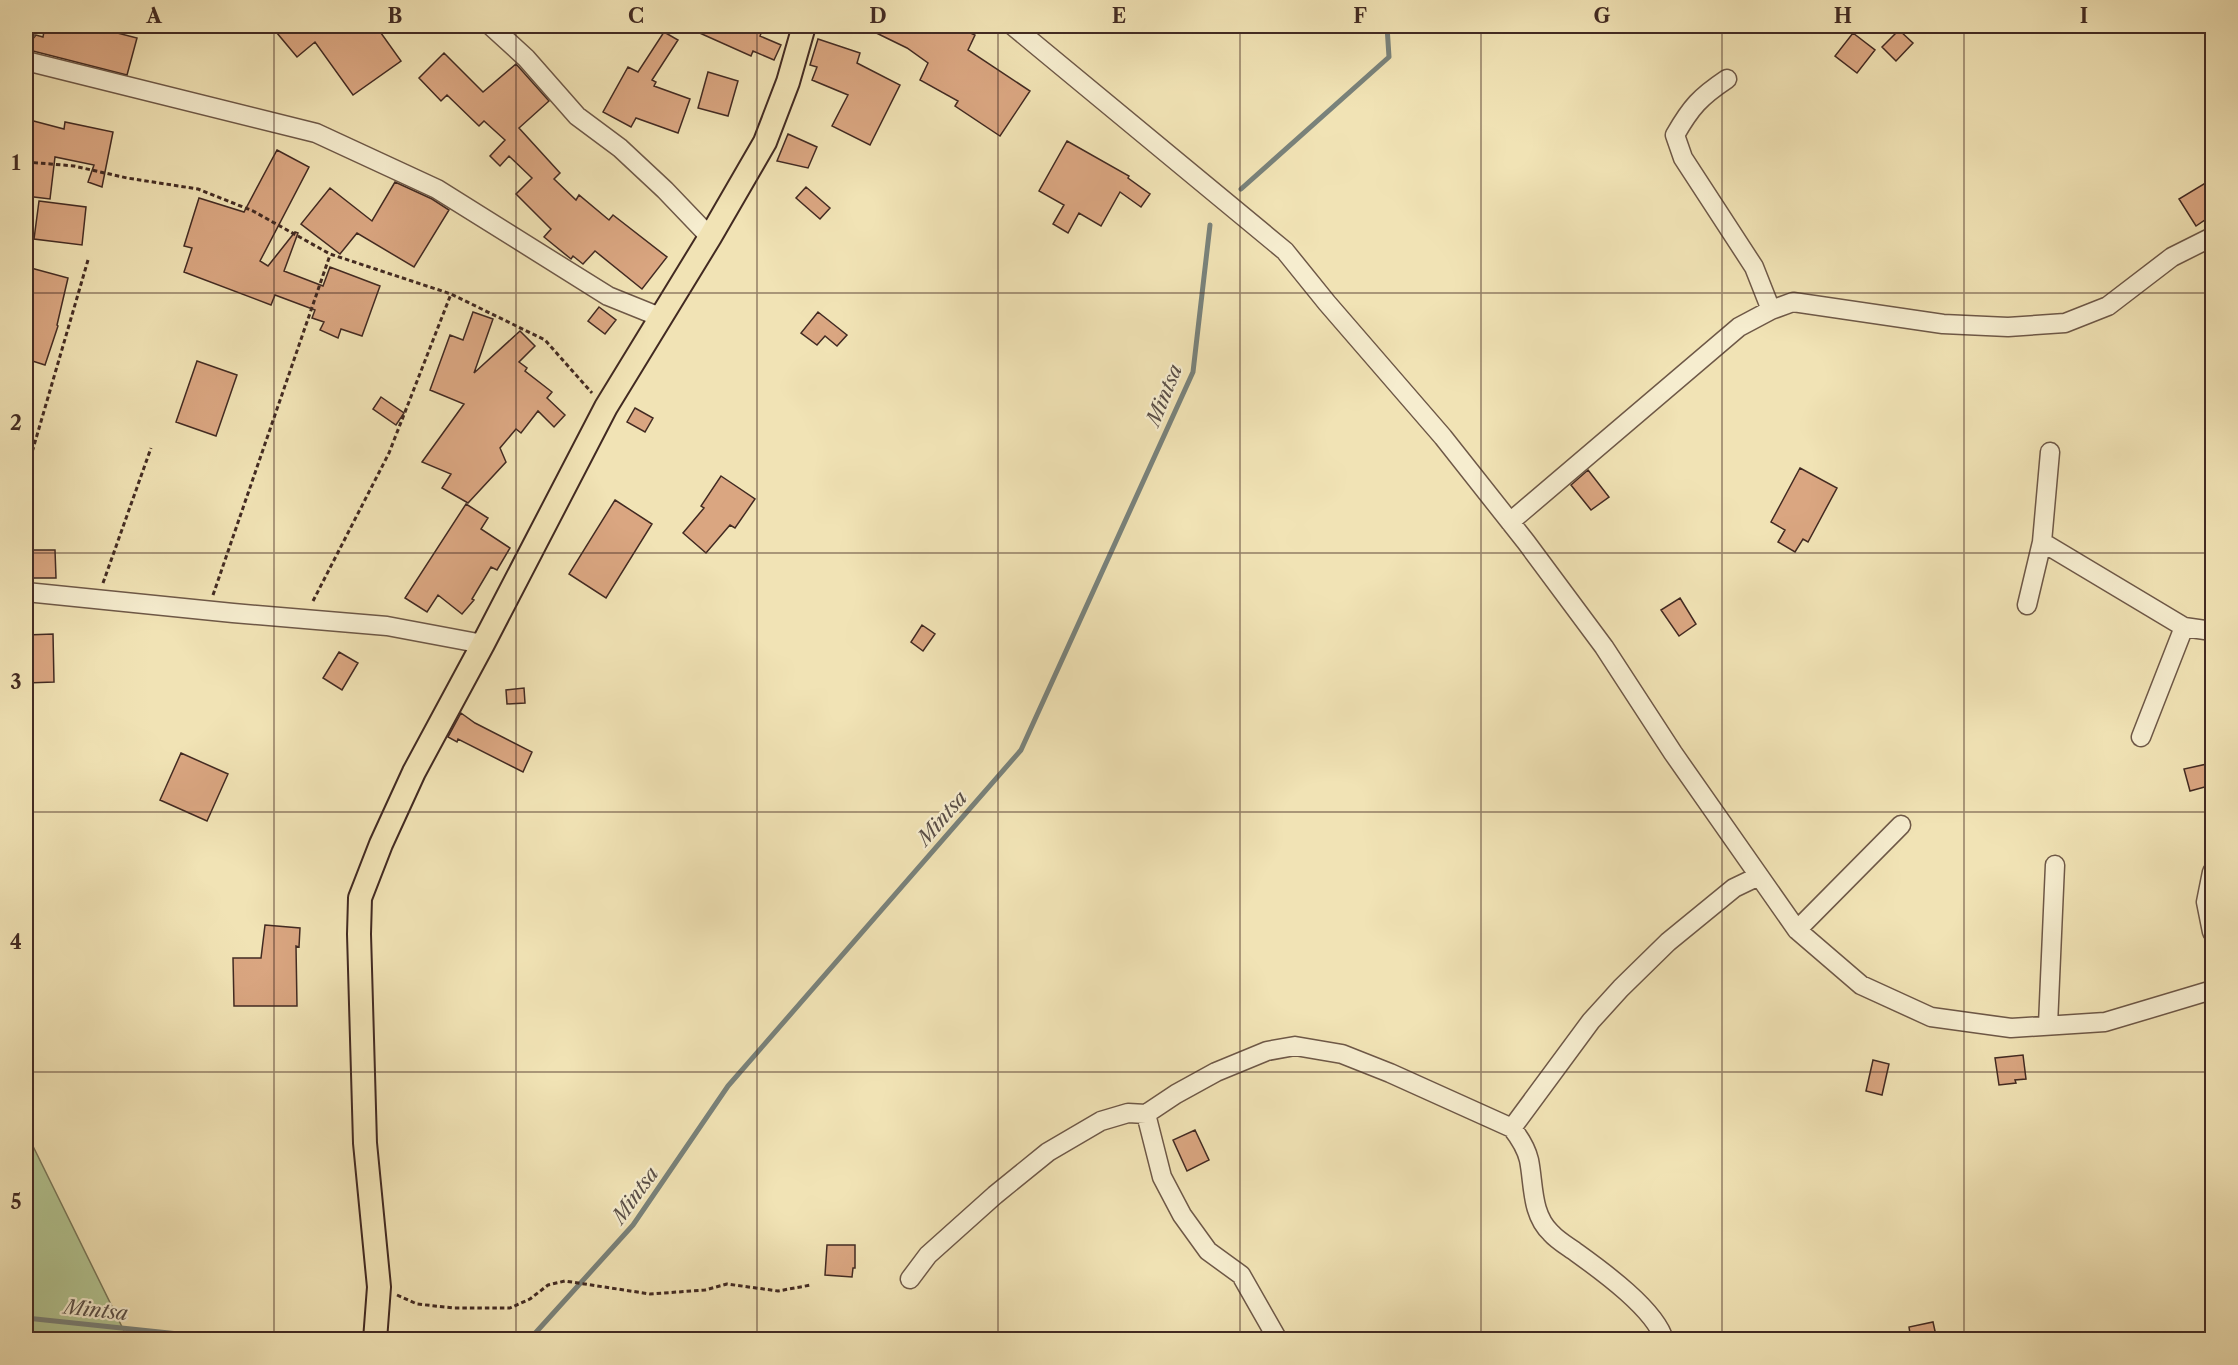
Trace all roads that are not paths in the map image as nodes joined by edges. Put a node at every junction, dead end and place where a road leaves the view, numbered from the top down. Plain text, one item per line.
1 (27, 26) edge
2 (492, 26) edge
3 (804, 26) edge
4 (1013, 26) edge
5 (26, 31) edge
6 (26, 62) edge
7 (1727, 79) dead end
8 (710, 237) junction
9 (2212, 237) edge
10 (1771, 310) junction
11 (660, 317) junction
12 (2050, 452) dead end
13 (1510, 522) junction
14 (2042, 542) junction
15 (26, 592) edge
16 (2027, 605) dead end
17 (2184, 627) junction
18 (2212, 631) edge
19 (483, 644) junction
20 (2141, 737) dead end
21 (1901, 825) dead end
22 (2055, 865) dead end
23 (2212, 872) edge
24 (1759, 876) junction
25 (1797, 930) junction
26 (2212, 932) edge
27 (2212, 990) edge
28 (2048, 1025) junction
29 (1146, 1114) junction
30 (1512, 1128) junction
31 (910, 1279) dead end
32 (375, 1340) edge
33 (1278, 1340) edge
34 (1664, 1340) edge

1 - 5 street
2 - 8 street
3 - 8 main road
4 - 13 street
6 - 11 street
7 - 10 street
8 - 11 main road
9 - 10 street
10 - 13 street
11 - 19 main road
12 - 14 street
13 - 24 street
14 - 16 street
14 - 17 street
15 - 19 street
17 - 18 street
17 - 20 street
19 - 32 main road
21 - 25 street
22 - 28 street
23 - 26 street
24 - 25 street
24 - 30 street
25 - 28 street
27 - 28 street
29 - 30 street
29 - 31 street
29 - 33 street
30 - 34 street

